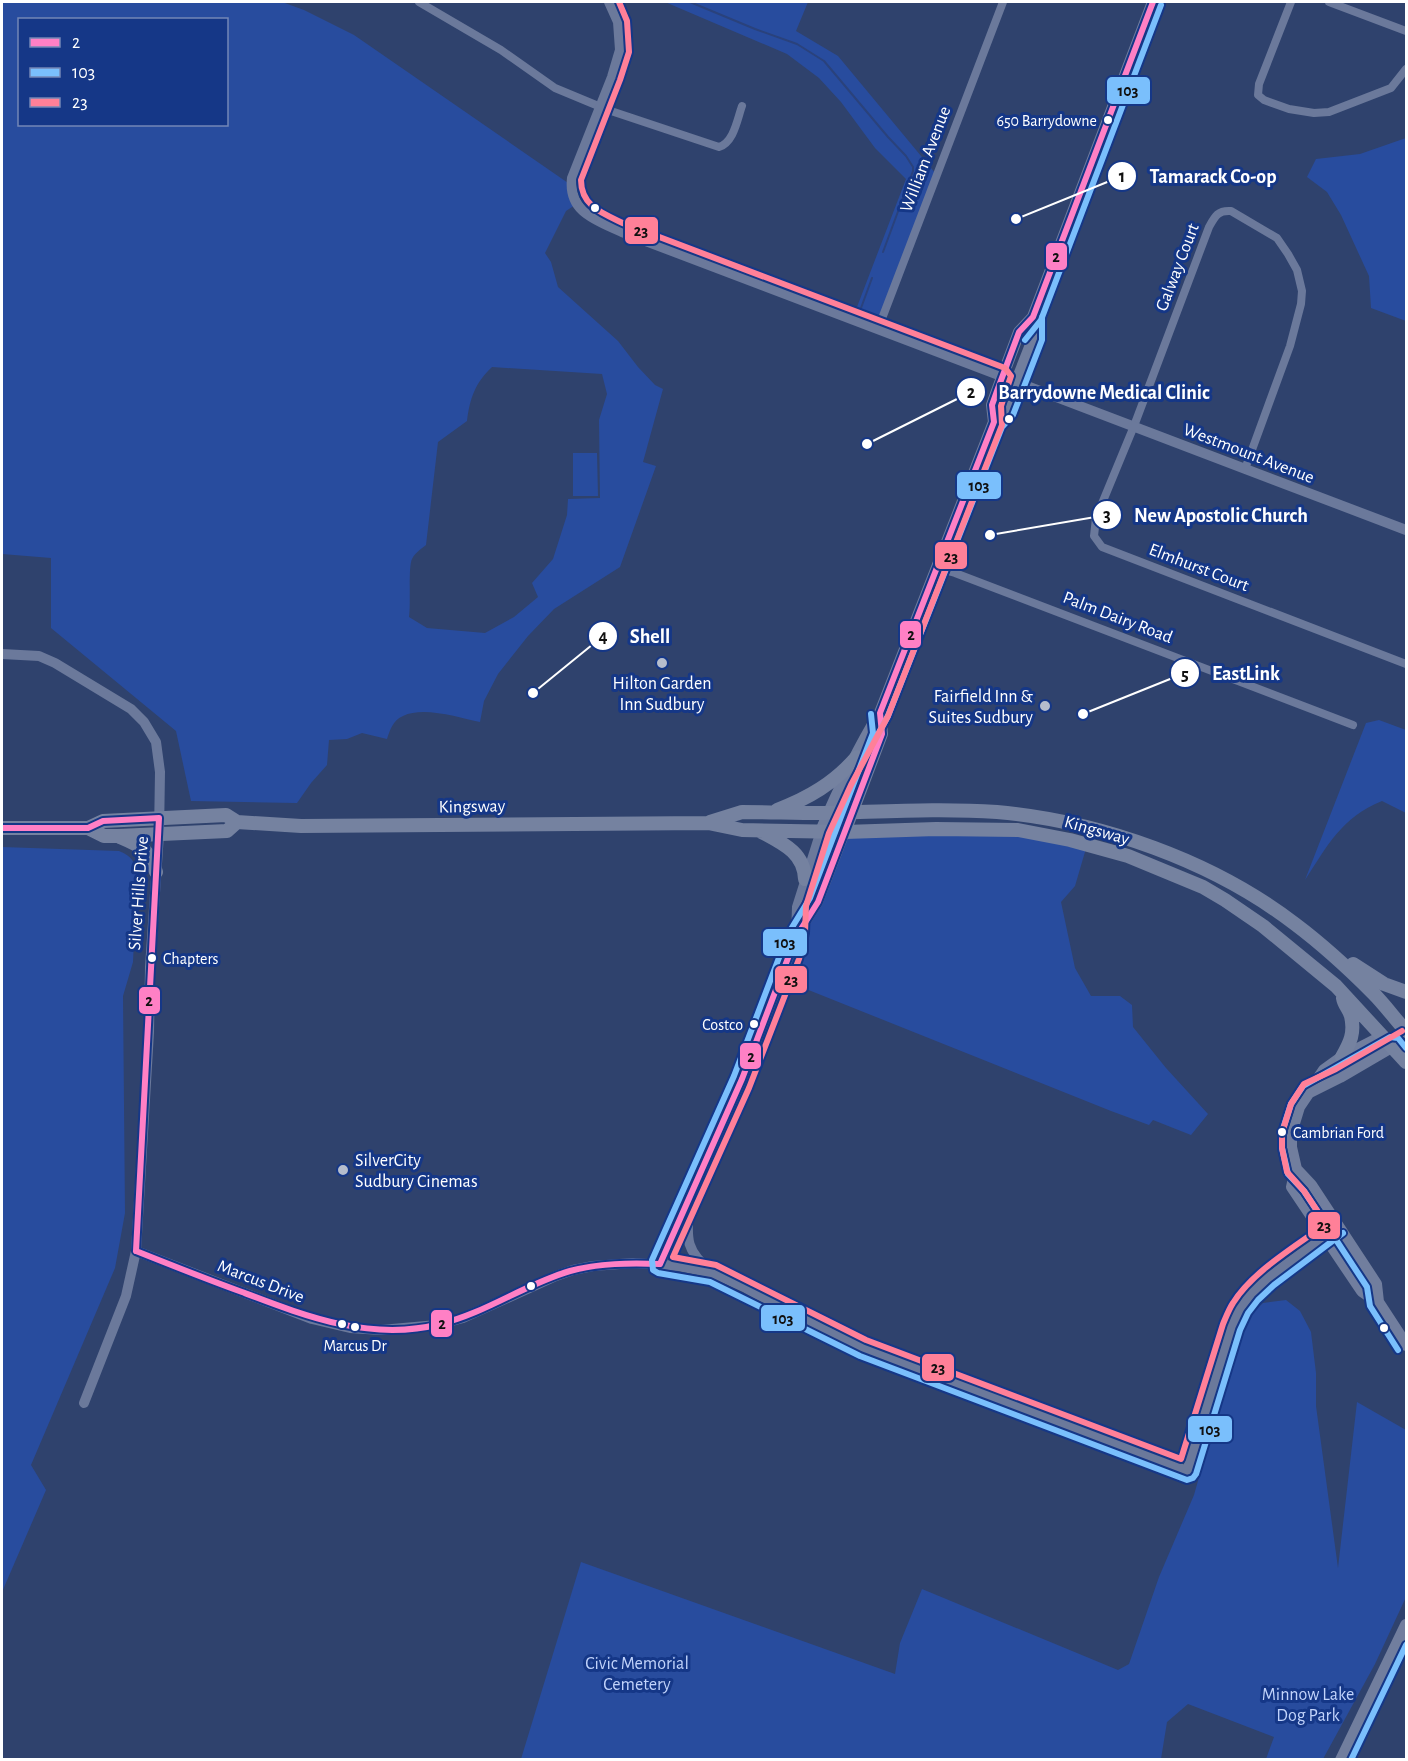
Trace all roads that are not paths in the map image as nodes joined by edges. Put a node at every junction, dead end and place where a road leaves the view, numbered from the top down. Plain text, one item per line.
1 (419, 2) edge
2 (609, 2) edge
3 (1003, 2) edge
4 (1153, 2) edge
5 (1291, 2) edge
6 (1329, 2) edge
7 (1407, 32) edge
8 (1407, 69) edge
9 (742, 106) dead end
10 (600, 107) junction
11 (1033, 317) junction
12 (878, 329) junction
13 (1002, 376) junction
14 (1017, 382) junction
15 (994, 422) junction
16 (1134, 426) junction
17 (1245, 469) junction
18 (1407, 530) edge
19 (937, 568) junction
20 (2, 654) edge
21 (1407, 664) edge
22 (880, 713) junction
23 (1353, 725) dead end
24 (857, 757) junction
25 (853, 811) junction
26 (770, 812) junction
27 (829, 812) junction
28 (159, 818) junction
29 (237, 822) junction
30 (708, 823) junction
31 (2, 828) edge
32 (87, 828) junction
33 (759, 830) junction
34 (821, 831) junction
35 (845, 832) junction
36 (159, 834) junction
37 (118, 836) junction
38 (156, 872) junction
39 (805, 879) junction
40 (796, 937) junction
41 (1321, 946) junction
42 (1407, 992) edge
43 (1342, 993) junction
44 (1405, 1030) edge
45 (1388, 1041) junction
46 (1342, 1057) junction
47 (1407, 1062) edge
48 (1309, 1092) junction
49 (1296, 1169) junction
50 (690, 1198) junction
51 (1338, 1226) junction
52 (1324, 1236) junction
53 (136, 1251) junction
54 (660, 1264) junction
55 (713, 1273) junction
56 (1378, 1302) junction
57 (1407, 1345) edge
58 (84, 1403) dead end
59 (1407, 1625) edge
60 (1341, 1760) edge

1 - 10 street
2 - 10 street, Westmount Avenue
3 - 12 street, William Avenue
4 - 11 main road
5 - 8 street
6 - 7 street
9 - 10 street
10 - 12 street, Westmount Avenue
11 - 13 main road
11 - 14 main road
12 - 13 street, Westmount Avenue
13 - 14 street, Westmount Avenue
13 - 15 main road
14 - 15 main road
14 - 16 street, Westmount Avenue
15 - 19 main road
16 - 17 street, Westmount Avenue
16 - 17 street, Galway Court
16 - 21 street, Elmhurst Court
17 - 18 street, Westmount Avenue
19 - 22 main road
19 - 23 street, Palm Dairy Road
20 - 28 street, Silver Hills Drive
22 - 24 main road
22 - 25 main road
24 - 26 main road
24 - 27 main road
25 - 27 main road, Kingsway
25 - 35 main road
25 - 41 main road, Kingsway
26 - 27 main road, Kingsway
26 - 30 main road, Kingsway
27 - 34 main road
28 - 29 main road, Kingsway
28 - 32 main road, Kingsway
28 - 36 street, Silver Hills Drive
29 - 30 main road, Kingsway
29 - 36 main road, Kingsway
30 - 33 main road, Kingsway
31 - 32 main road, Kingsway
32 - 37 main road, Kingsway
33 - 34 main road, Kingsway
33 - 39 main road
34 - 35 main road, Kingsway
34 - 39 street
35 - 40 street
35 - 43 main road, Kingsway
36 - 37 main road, Kingsway
36 - 38 street, Silver Hills Drive
37 - 38 main road
38 - 53 street, Silver Hills Drive
39 - 40 street
40 - 50 street
41 - 42 main road
41 - 44 main road, Kingsway
43 - 45 main road, Kingsway
43 - 46 main road
44 - 45 main road
45 - 46 main road
45 - 47 main road, Kingsway
45 - 48 main road
46 - 48 main road
48 - 49 main road
49 - 51 main road
49 - 52 main road
50 - 54 street
50 - 55 street
51 - 52 street
51 - 56 main road
52 - 55 street, Marcus Drive
52 - 56 main road
53 - 54 street, Marcus Drive
53 - 58 street, Silver Hills Drive
54 - 55 street, Marcus Drive
56 - 57 main road
59 - 60 main road

